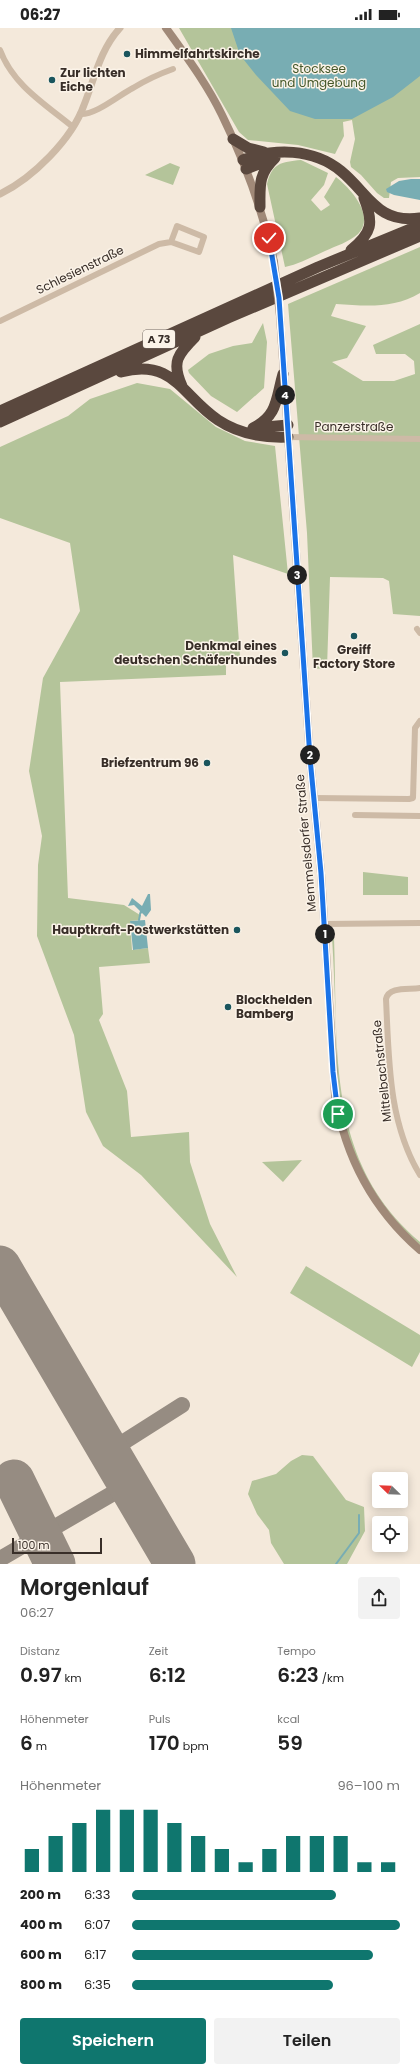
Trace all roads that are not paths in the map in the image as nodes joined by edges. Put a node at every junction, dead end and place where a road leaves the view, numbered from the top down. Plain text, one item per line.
1 (120, 28) edge
2 (166, 28) edge
3 (0, 50) edge
4 (3, 65) edge
5 (173, 69) dead end
6 (80, 114) junction
7 (73, 127) junction
8 (233, 139) junction
9 (275, 154) junction
10 (244, 165) junction
11 (0, 194) edge
12 (363, 195) junction
13 (260, 207) junction
14 (420, 218) edge
15 (420, 225) edge
16 (420, 236) edge
17 (171, 242) junction
18 (343, 257) junction
19 (0, 321) edge
20 (202, 330) junction
21 (284, 374) junction
22 (103, 376) junction
23 (182, 386) junction
24 (0, 411) edge
25 (0, 422) edge
26 (253, 428) junction
27 (237, 430) junction
28 (288, 431) junction
29 (420, 439) edge
30 (420, 721) edge
31 (314, 798) junction
32 (355, 815) dead end
33 (420, 816) edge
34 (325, 924) junction
35 (420, 924) edge
36 (420, 988) edge
37 (420, 1175) edge
38 (420, 1250) edge

1 - 6 street
2 - 8 main road, Memmelsdorfer Straße
3 - 4 street
4 - 7 street
5 - 6 street
6 - 7 street
7 - 11 street
8 - 9 highway
8 - 10 main road, Memmelsdorfer Straße
9 - 10 highway
9 - 12 highway
9 - 13 highway
10 - 13 main road, Memmelsdorfer Straße
12 - 14 highway
12 - 18 highway
13 - 21 main road, Memmelsdorfer Straße, bridge
15 - 18 highway, A 73
16 - 20 highway, A 73
17 - 17 street
17 - 19 street, Schlesienstraße
18 - 24 highway, A 73
20 - 22 highway, A 73
20 - 23 highway
21 - 26 highway
21 - 28 main road, Memmelsdorfer Straße
22 - 23 highway
22 - 25 highway, A 73
23 - 27 highway
26 - 27 highway
26 - 28 highway
27 - 28 highway
28 - 29 street, Panzerstraße
28 - 31 main road, Memmelsdorfer Straße
30 - 31 street
31 - 34 main road, Memmelsdorfer Straße
32 - 33 street
34 - 35 street
34 - 38 main road, Memmelsdorfer Straße
36 - 37 street, Mittelbachstraße

